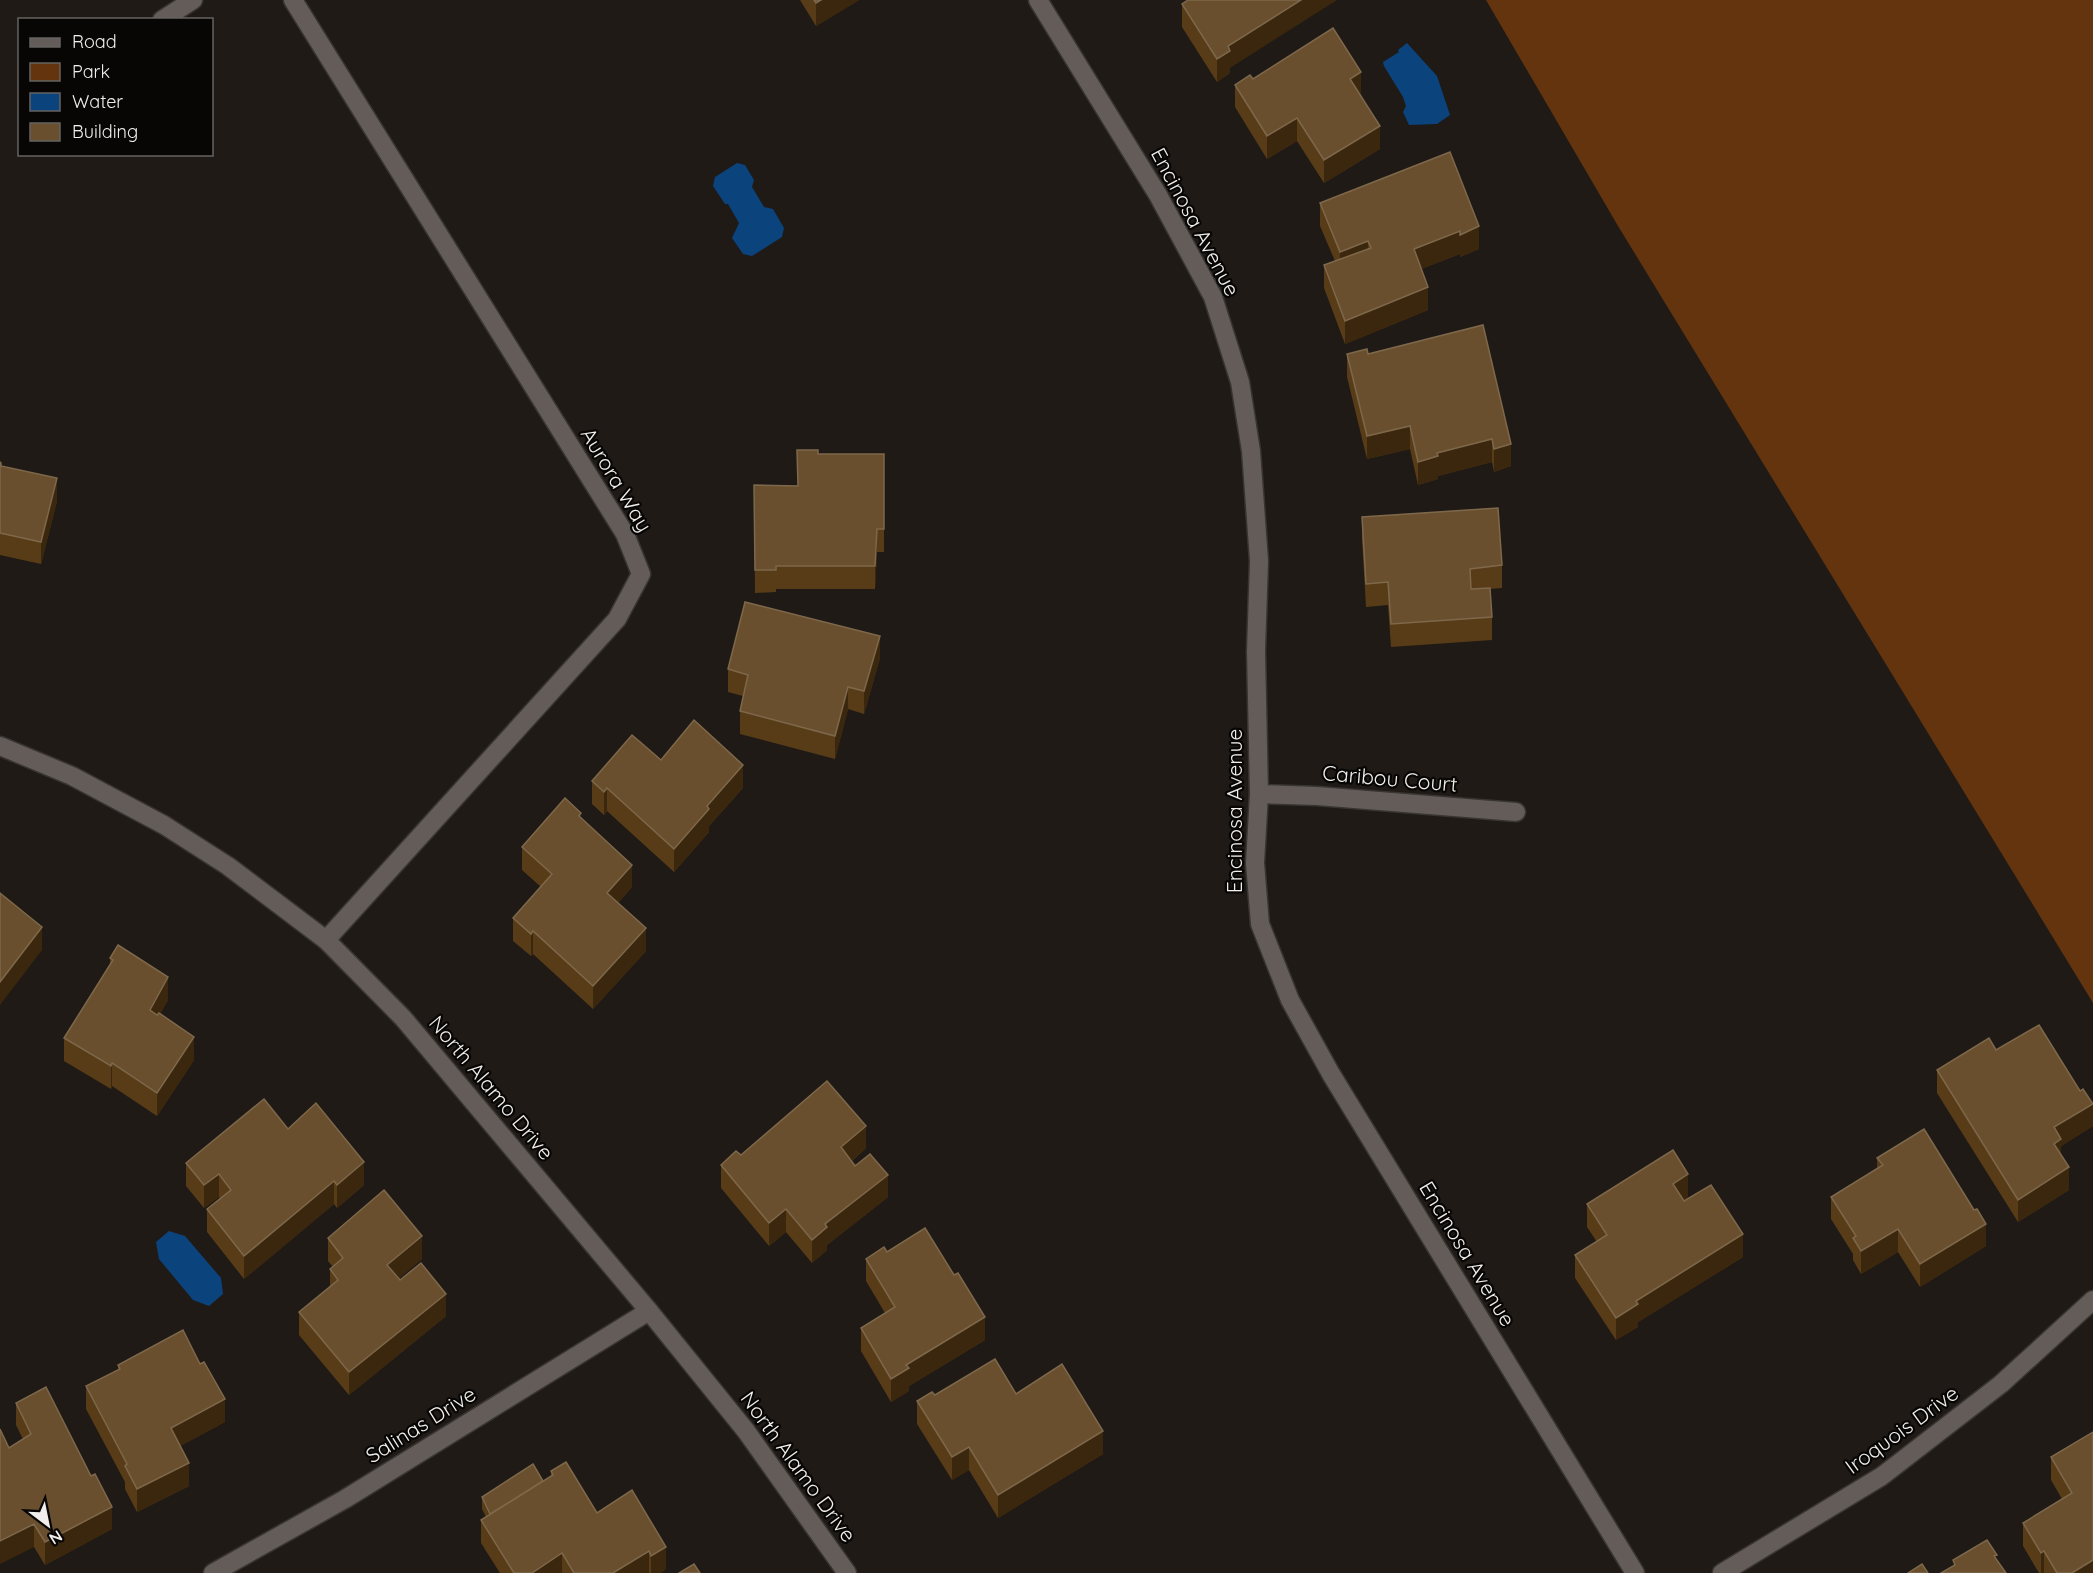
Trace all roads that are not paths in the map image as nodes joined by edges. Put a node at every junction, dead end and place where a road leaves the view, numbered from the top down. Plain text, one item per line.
1 (193, 0) edge
2 (293, 0) edge
3 (1038, 0) edge
4 (165, 18) edge
5 (0, 746) edge
6 (1259, 794) junction
7 (1516, 812) dead end
8 (326, 940) junction
9 (2093, 1300) edge
10 (649, 1311) junction
11 (213, 1573) edge
12 (847, 1573) edge
13 (1635, 1573) edge
14 (1722, 1573) edge

1 - 4 street
2 - 8 street, Aurora Way
3 - 6 street, Encinosa Avenue
5 - 8 street, North Alamo Drive
6 - 7 street, Caribou Court
6 - 13 street, Encinosa Avenue
8 - 10 street, North Alamo Drive
9 - 14 street, Iroquois Drive
10 - 11 street, Salinas Drive
10 - 12 street, North Alamo Drive

